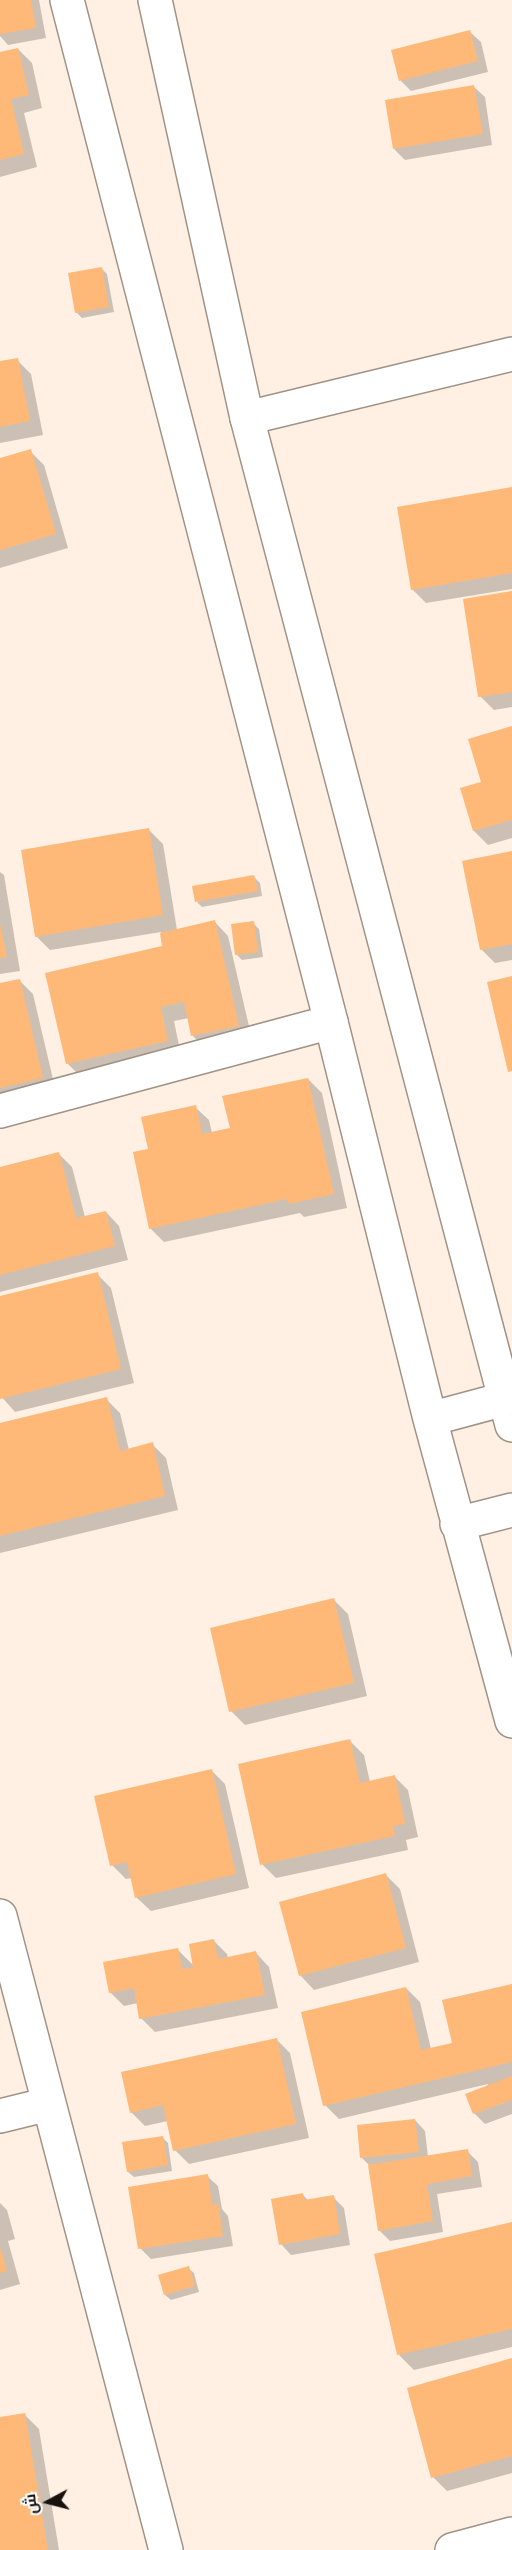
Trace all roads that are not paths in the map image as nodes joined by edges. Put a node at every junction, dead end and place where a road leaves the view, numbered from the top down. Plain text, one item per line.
1 (67, 0) edge
2 (155, 0) edge
3 (512, 354) edge
4 (247, 418) junction
5 (331, 1022) junction
6 (0, 1112) edge
7 (510, 1407) edge
8 (430, 1419) junction
9 (512, 1510) edge
10 (457, 1524) junction
11 (512, 1721) edge
12 (0, 1916) edge
13 (49, 2104) junction
14 (0, 2116) edge
15 (512, 2534) edge
16 (166, 2550) edge
17 (452, 2550) edge

1 - 5 street
2 - 4 street
3 - 4 street
4 - 7 street
5 - 6 street
5 - 8 street
7 - 8 street
8 - 10 street
9 - 10 street
10 - 11 street
12 - 13 street
13 - 14 street
13 - 16 street
15 - 17 street

